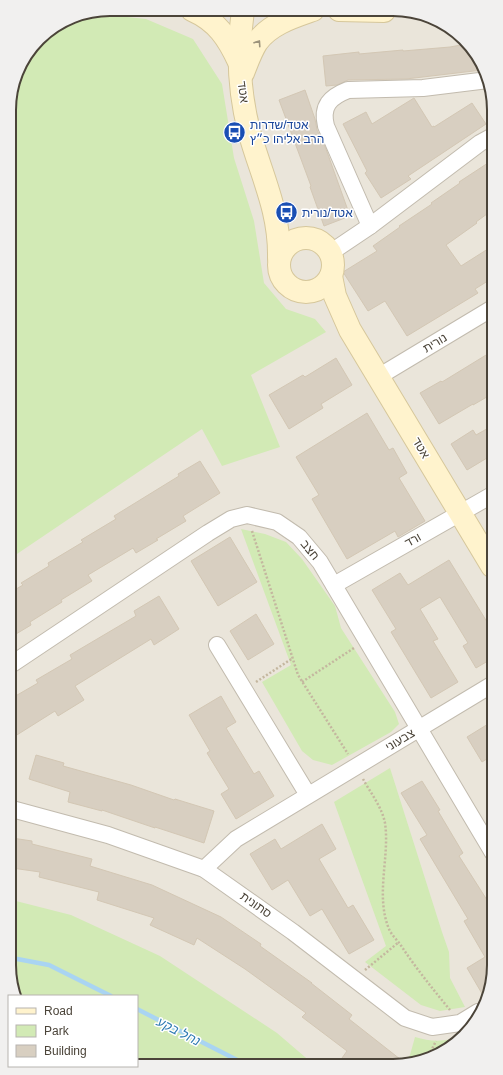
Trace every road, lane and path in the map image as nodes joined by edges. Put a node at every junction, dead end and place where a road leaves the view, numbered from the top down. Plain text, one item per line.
1 (202, 16) edge
2 (242, 16) edge
3 (297, 16) edge
4 (240, 71) junction
5 (482, 81) edge
6 (487, 139) edge
7 (271, 195) junction
8 (370, 226) junction
9 (311, 238) junction
10 (330, 253) junction
11 (279, 258) junction
12 (330, 276) junction
13 (303, 292) junction
14 (487, 311) edge
15 (350, 330) junction
16 (378, 377) junction
17 (487, 498) edge
18 (461, 514) junction
19 (487, 558) edge
20 (334, 585) junction
21 (367, 640) junction
22 (217, 644) dead end
23 (293, 658) dead end
24 (16, 661) edge
25 (302, 682) dead end
26 (487, 688) edge
27 (244, 690) junction
28 (419, 728) junction
29 (308, 795) junction
30 (16, 810) edge
31 (487, 843) edge
32 (204, 869) junction
33 (399, 942) dead end
34 (354, 979) junction
35 (472, 1016) edge

1 - 4 street
2 - 4 street, אטד
4 -> 3 street
4 - 7 street, אטד
5 - 8 street
6 - 8 street
7 - 9 street, אטד
7 - 11 street, אטד
8 - 10 street
9 - 10 street
9 - 11 street
10 - 12 street
11 - 13 street
12 - 13 street
12 - 15 street, אטד
13 - 15 street, אטד
14 - 16 street, נורית
15 - 16 street, אטד
16 - 18 street, אטד
17 - 18 street, ורד
18 - 19 street, אטד
18 - 20 street, ורד
20 - 21 street, חצב
20 - 24 street, חצב
21 - 25 path
21 - 28 street, חצב
22 - 27 street
23 - 27 path
26 - 28 street, צבעוני
27 - 29 street
28 - 29 street, צבעוני
28 - 31 street, חצב
29 - 32 street, צבעוני
30 - 32 street, סתונית
32 - 34 street, סתונית
33 - 34 path
34 - 35 street, סתונית

